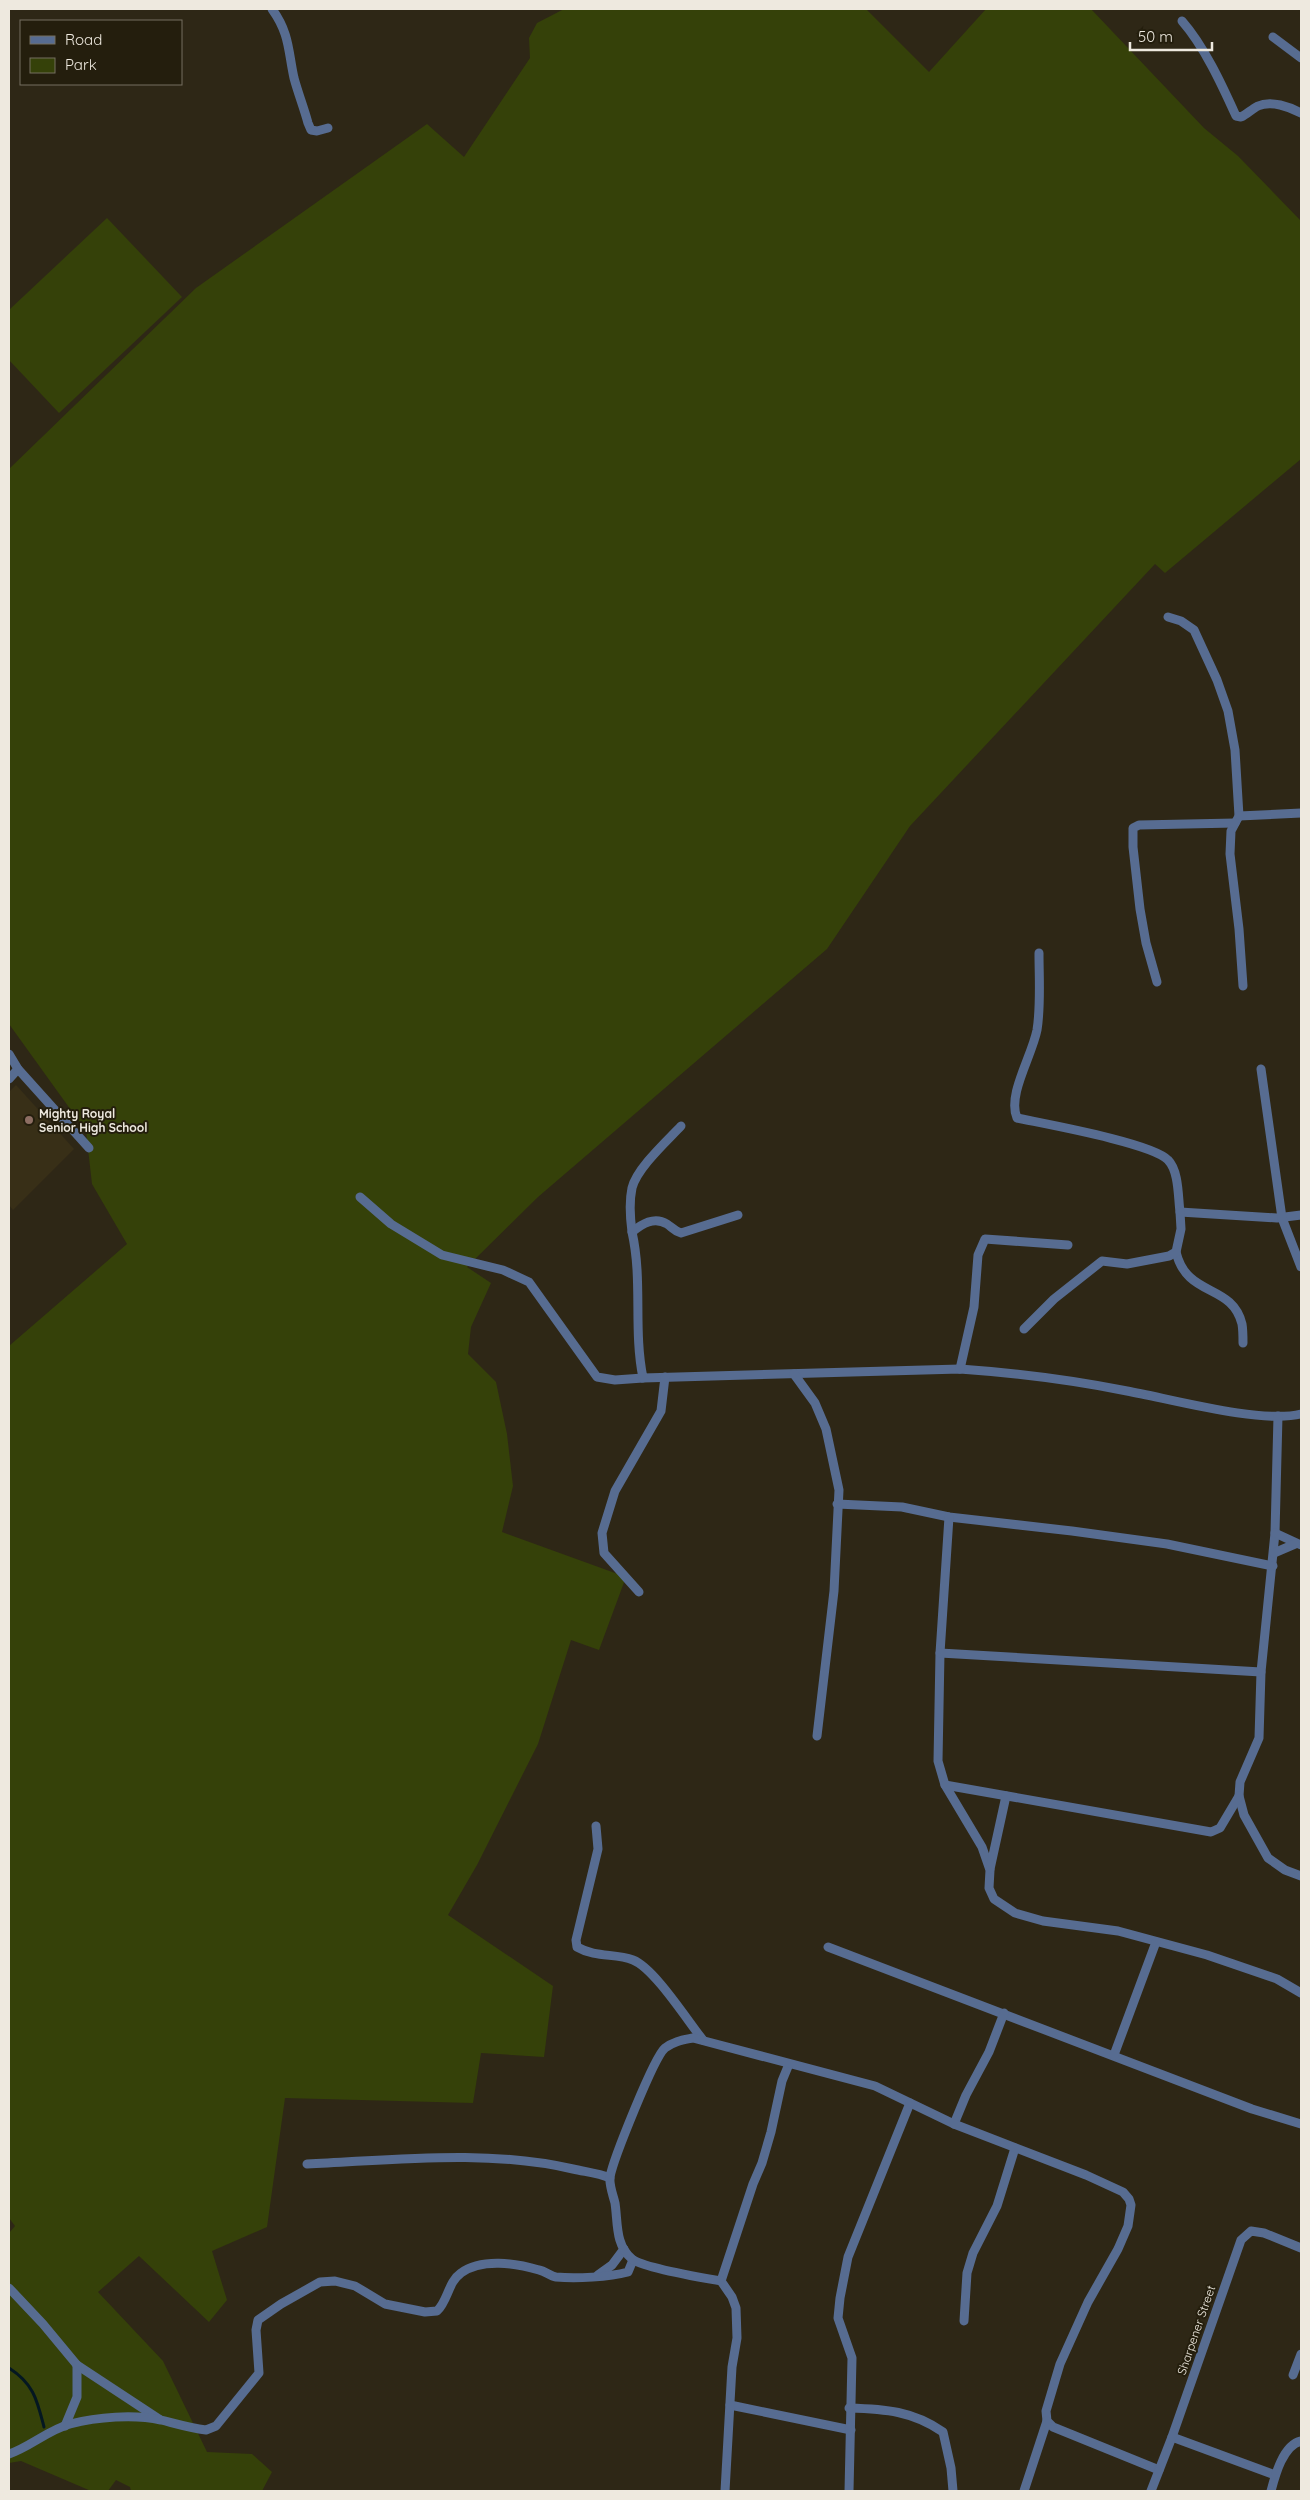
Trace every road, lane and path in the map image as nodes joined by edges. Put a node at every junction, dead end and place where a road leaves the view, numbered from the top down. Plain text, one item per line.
1 (272, 9) edge
2 (1182, 21) dead end
3 (1273, 37) dead end
4 (1301, 58) edge
5 (1301, 113) edge
6 (328, 128) dead end
7 (1168, 617) dead end
8 (1301, 813) edge
9 (1237, 819) junction
10 (1039, 953) dead end
11 (1156, 982) dead end
12 (1243, 986) dead end
13 (9, 1054) edge
14 (18, 1069) junction
15 (1261, 1069) dead end
16 (9, 1079) edge
17 (681, 1126) dead end
18 (88, 1148) dead end
19 (360, 1197) dead end
20 (1180, 1212) junction
21 (738, 1215) dead end
22 (1301, 1216) edge
23 (1282, 1218) junction
24 (632, 1232) junction
25 (1068, 1246) dead end
26 (1176, 1252) junction
27 (1301, 1267) edge
28 (1024, 1329) dead end
29 (1243, 1343) dead end
30 (960, 1369) junction
31 (794, 1374) junction
32 (665, 1377) junction
33 (643, 1378) junction
34 (1301, 1414) edge
35 (1278, 1416) junction
36 (837, 1504) junction
37 (949, 1516) junction
38 (1275, 1533) junction
39 (1298, 1544) edge
40 (1274, 1553) junction
41 (1273, 1566) junction
42 (639, 1592) dead end
43 (940, 1653) junction
44 (1261, 1672) junction
45 (816, 1736) dead end
46 (944, 1785) junction
47 (1006, 1796) junction
48 (1239, 1796) junction
49 (596, 1826) dead end
50 (990, 1870) junction
51 (1301, 1876) edge
52 (1156, 1942) junction
53 (828, 1947) dead end
54 (1301, 1993) edge
55 (1004, 2014) junction
56 (703, 2040) junction
57 (1114, 2055) junction
58 (790, 2064) junction
59 (910, 2103) junction
60 (954, 2124) junction
61 (1301, 2124) edge
62 (1015, 2148) junction
63 (307, 2164) dead end
64 (610, 2178) junction
65 (1301, 2248) edge
66 (624, 2250) junction
67 (633, 2260) junction
68 (598, 2276) junction
69 (721, 2281) junction
70 (9, 2288) edge
71 (964, 2321) dead end
72 (1301, 2354) edge
73 (77, 2365) junction
74 (1292, 2375) dead end
75 (730, 2405) junction
76 (849, 2408) junction
77 (161, 2420) junction
78 (1047, 2421) junction
79 (65, 2426) junction
80 (851, 2430) junction
81 (1172, 2437) junction
82 (1301, 2441) edge
83 (9, 2454) edge
84 (1159, 2470) junction
85 (1275, 2475) junction
86 (725, 2491) edge
87 (849, 2491) edge
88 (952, 2491) edge
89 (1024, 2491) edge
90 (1151, 2491) edge
91 (1271, 2491) edge

1 - 6 street
2 - 5 street
3 - 4 street
7 - 9 street
8 - 9 street
9 - 11 street
9 - 12 street
10 - 20 street
13 - 14 street
14 - 16 street
14 - 18 street
15 - 23 street
17 - 24 street
19 - 33 street
20 - 23 street
20 - 26 street
21 - 24 street
22 - 23 street
23 - 27 street
24 - 33 street
25 - 30 street
26 - 28 street
26 - 29 street
30 - 31 street
30 - 35 street
31 - 32 street
31 - 36 street
32 - 33 street
32 - 42 street
34 - 35 street
35 - 38 street
36 - 37 street
36 - 45 street
37 - 41 street
37 - 43 street
38 - 39 street
38 - 40 street
39 - 40 street
40 - 41 street
41 - 44 street
43 - 44 street
43 - 46 street
44 - 48 street
46 - 47 street
46 - 50 street
47 - 48 street
47 - 50 street
48 - 51 street
49 - 56 street
50 - 52 street
52 - 54 street
52 - 57 street
53 - 55 street
55 - 57 street
55 - 60 street
56 - 58 street
56 - 64 street
57 - 61 street
58 - 59 street
58 - 69 street
59 - 60 street
59 - 76 street
60 - 62 street
62 - 71 street
62 - 78 street
63 - 64 street
64 - 66 street
65 - 81 street, Sharpener Street
66 - 67 street
66 - 68 street
67 - 68 street
67 - 69 street
68 - 77 street
69 - 75 street
70 - 73 street
72 - 74 street
73 - 77 street
73 - 79 street
75 - 80 street
75 - 86 street
76 - 80 street
76 - 88 street
77 - 79 street
78 - 84 street
78 - 89 street
79 - 83 street
80 - 87 street
81 - 84 street, Sharpener Street
81 - 85 street
82 - 85 street
84 - 90 street, Sharpener Street
85 - 91 street

